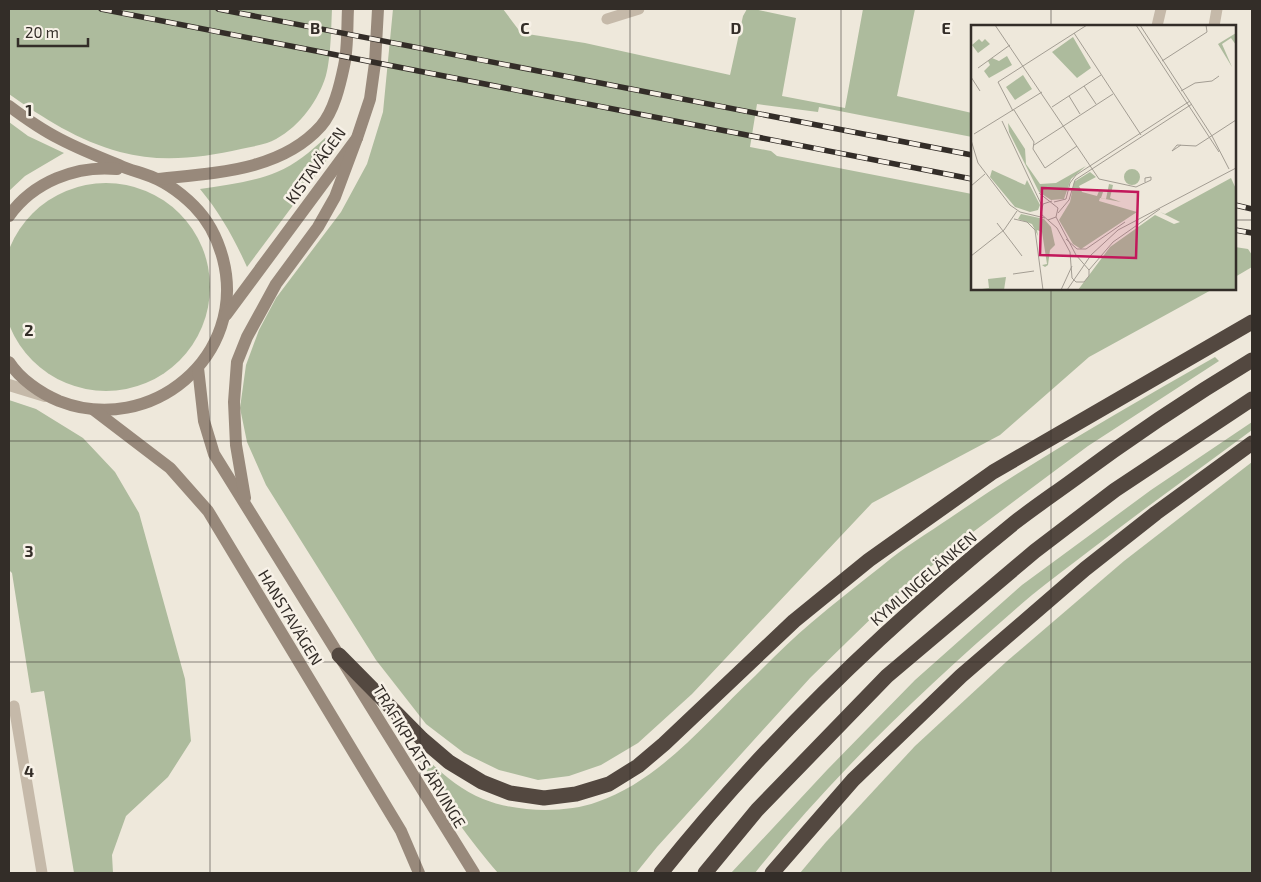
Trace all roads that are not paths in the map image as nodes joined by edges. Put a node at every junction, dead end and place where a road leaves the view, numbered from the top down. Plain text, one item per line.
1 (348, 9) edge
2 (378, 9) edge
3 (639, 9) edge
4 (1161, 9) edge
5 (1217, 9) edge
6 (607, 19) dead end
7 (1157, 25) edge
8 (1214, 25) edge
9 (9, 106) edge
10 (357, 138) junction
11 (128, 169) junction
12 (158, 179) junction
13 (9, 216) edge
14 (224, 318) junction
15 (1252, 322) edge
16 (1252, 360) edge
17 (9, 362) edge
18 (198, 368) junction
19 (9, 385) edge
20 (50, 397) junction
21 (1252, 399) edge
22 (94, 410) junction
23 (1252, 443) edge
24 (246, 505) junction
25 (339, 655) junction
26 (14, 706) dead end
27 (42, 873) edge
28 (419, 873) edge
29 (474, 873) edge
30 (661, 873) edge
31 (706, 873) edge
32 (772, 873) edge

1 - 12 main road, KISTAVÄGEN
2 - 10 main road, KISTAVÄGEN
3 - 6 lane
4 - 7 lane
5 - 8 lane
9 - 11 main road, HANSTAVÄGEN
10 - 14 main road, KISTAVÄGEN
10 - 24 main road
11 - 12 main road, HANSTAVÄGEN
11 - 13 main road, HANSTAVÄGEN
12 - 14 main road, HANSTAVÄGEN
14 - 18 main road, HANSTAVÄGEN
15 - 25 highway
16 - 30 highway, KYMLINGELÄNKEN
17 - 20 main road, HANSTAVÄGEN
18 - 22 main road, HANSTAVÄGEN
18 - 24 main road, HANSTAVÄGEN
19 - 20 street
20 - 22 main road, HANSTAVÄGEN
21 - 31 highway
22 - 28 main road, HANSTAVÄGEN
23 - 32 highway
24 - 25 main road, HANSTAVÄGEN
25 - 29 main road, TRAFIKPLATS ÄRVINGE
26 - 27 lane

